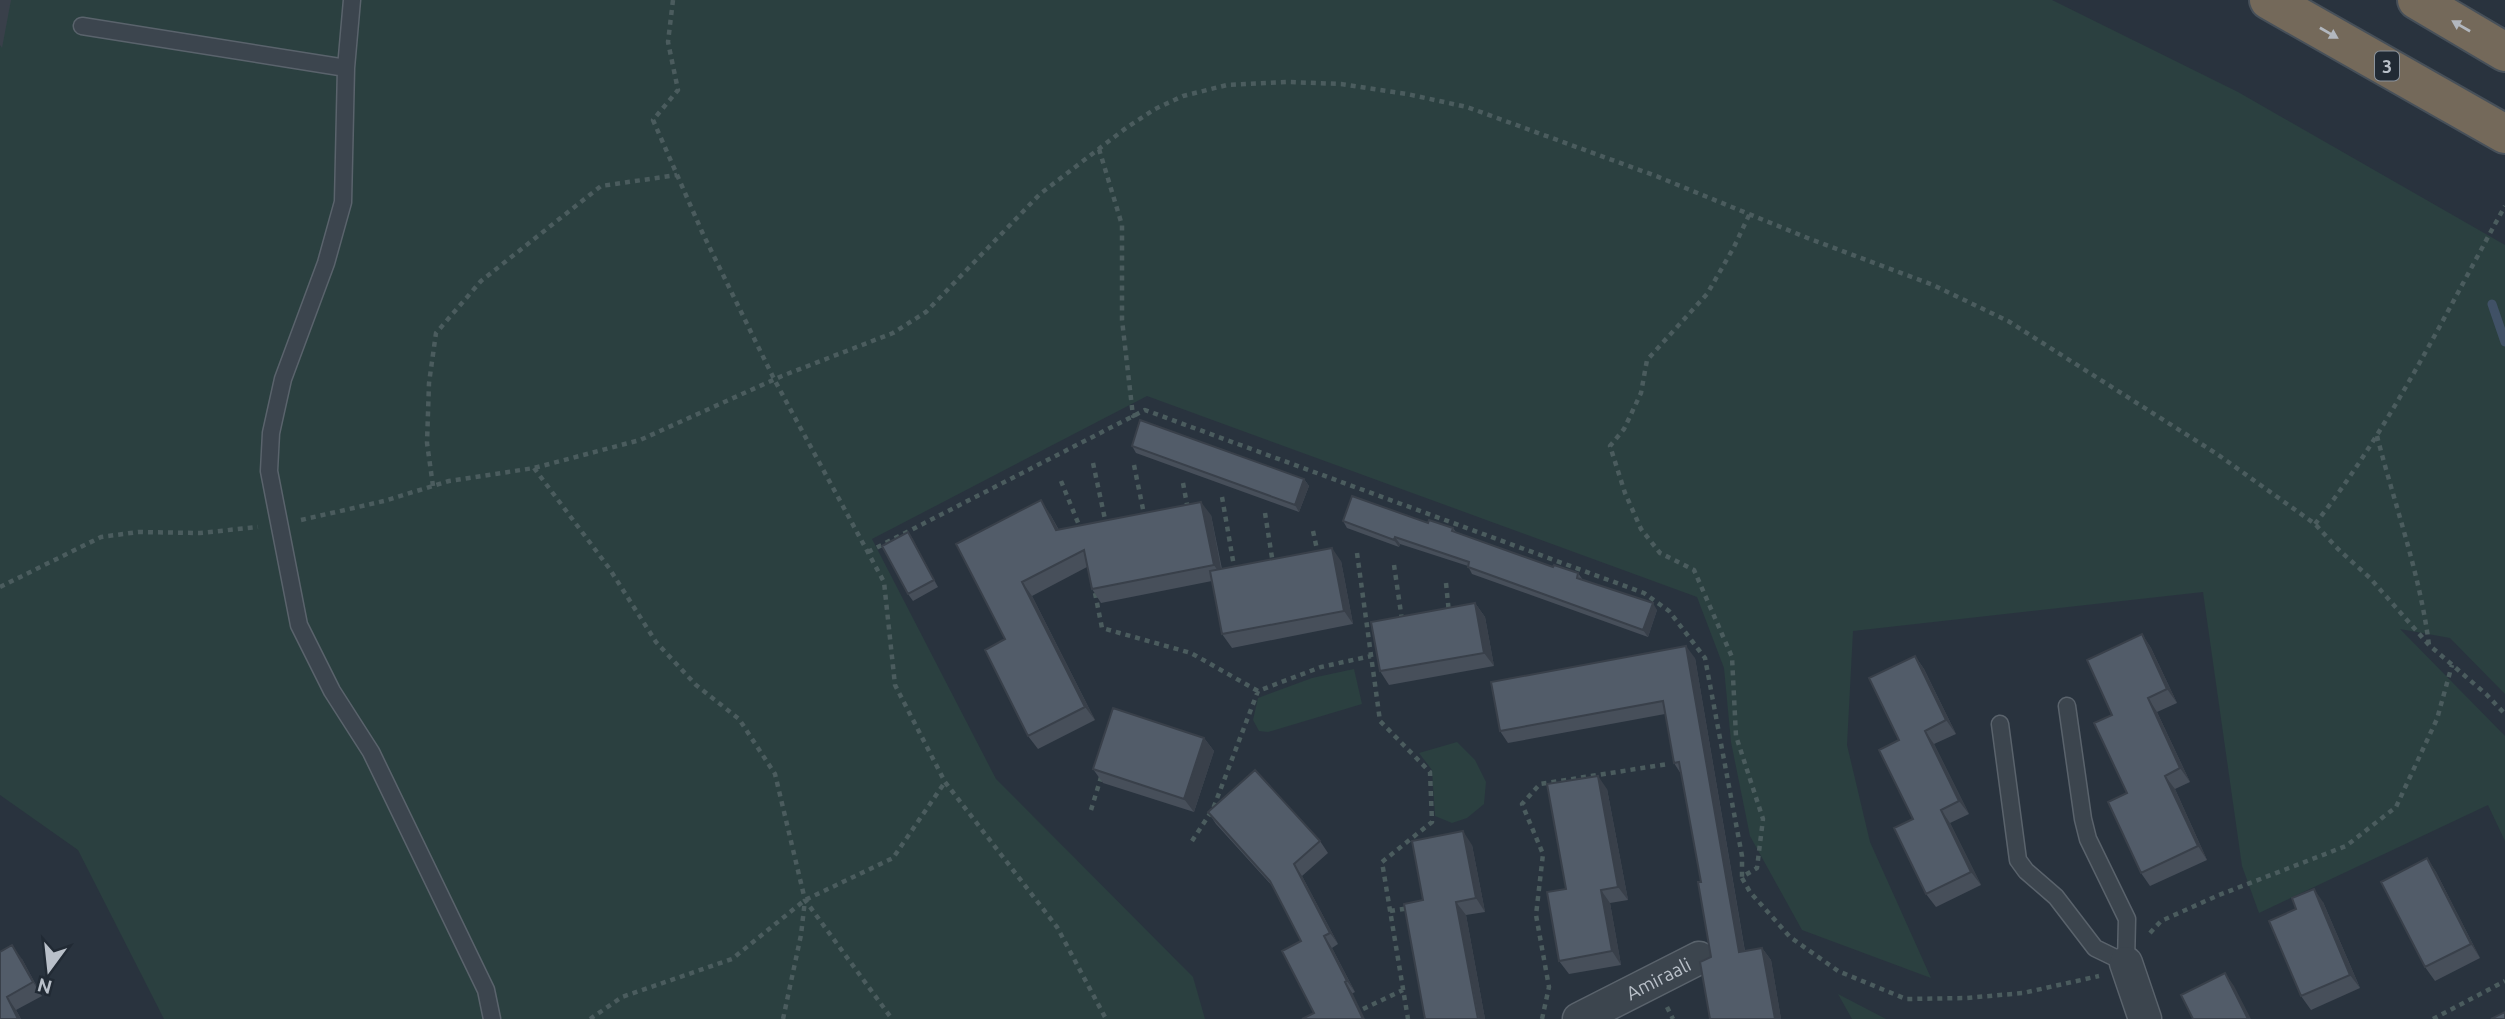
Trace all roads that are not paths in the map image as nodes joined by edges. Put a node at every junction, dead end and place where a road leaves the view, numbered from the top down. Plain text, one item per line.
1 (352, 0) edge
2 (2269, 0) edge
3 (2417, 0) edge
4 (82, 26) dead end
5 (2505, 52) edge
6 (346, 68) junction
7 (2505, 134) edge
8 (2067, 706) dead end
9 (2000, 724) dead end
10 (1699, 958) dead end
11 (2126, 962) junction
12 (492, 1019) edge
13 (1579, 1019) edge
14 (2145, 1019) edge

1 - 6 lane
2 -> 7 highway, 3
5 -> 3 highway
4 - 6 lane
6 - 12 lane
8 - 11 lane
9 - 11 lane
10 - 13 street, Amiraali
11 - 14 street

